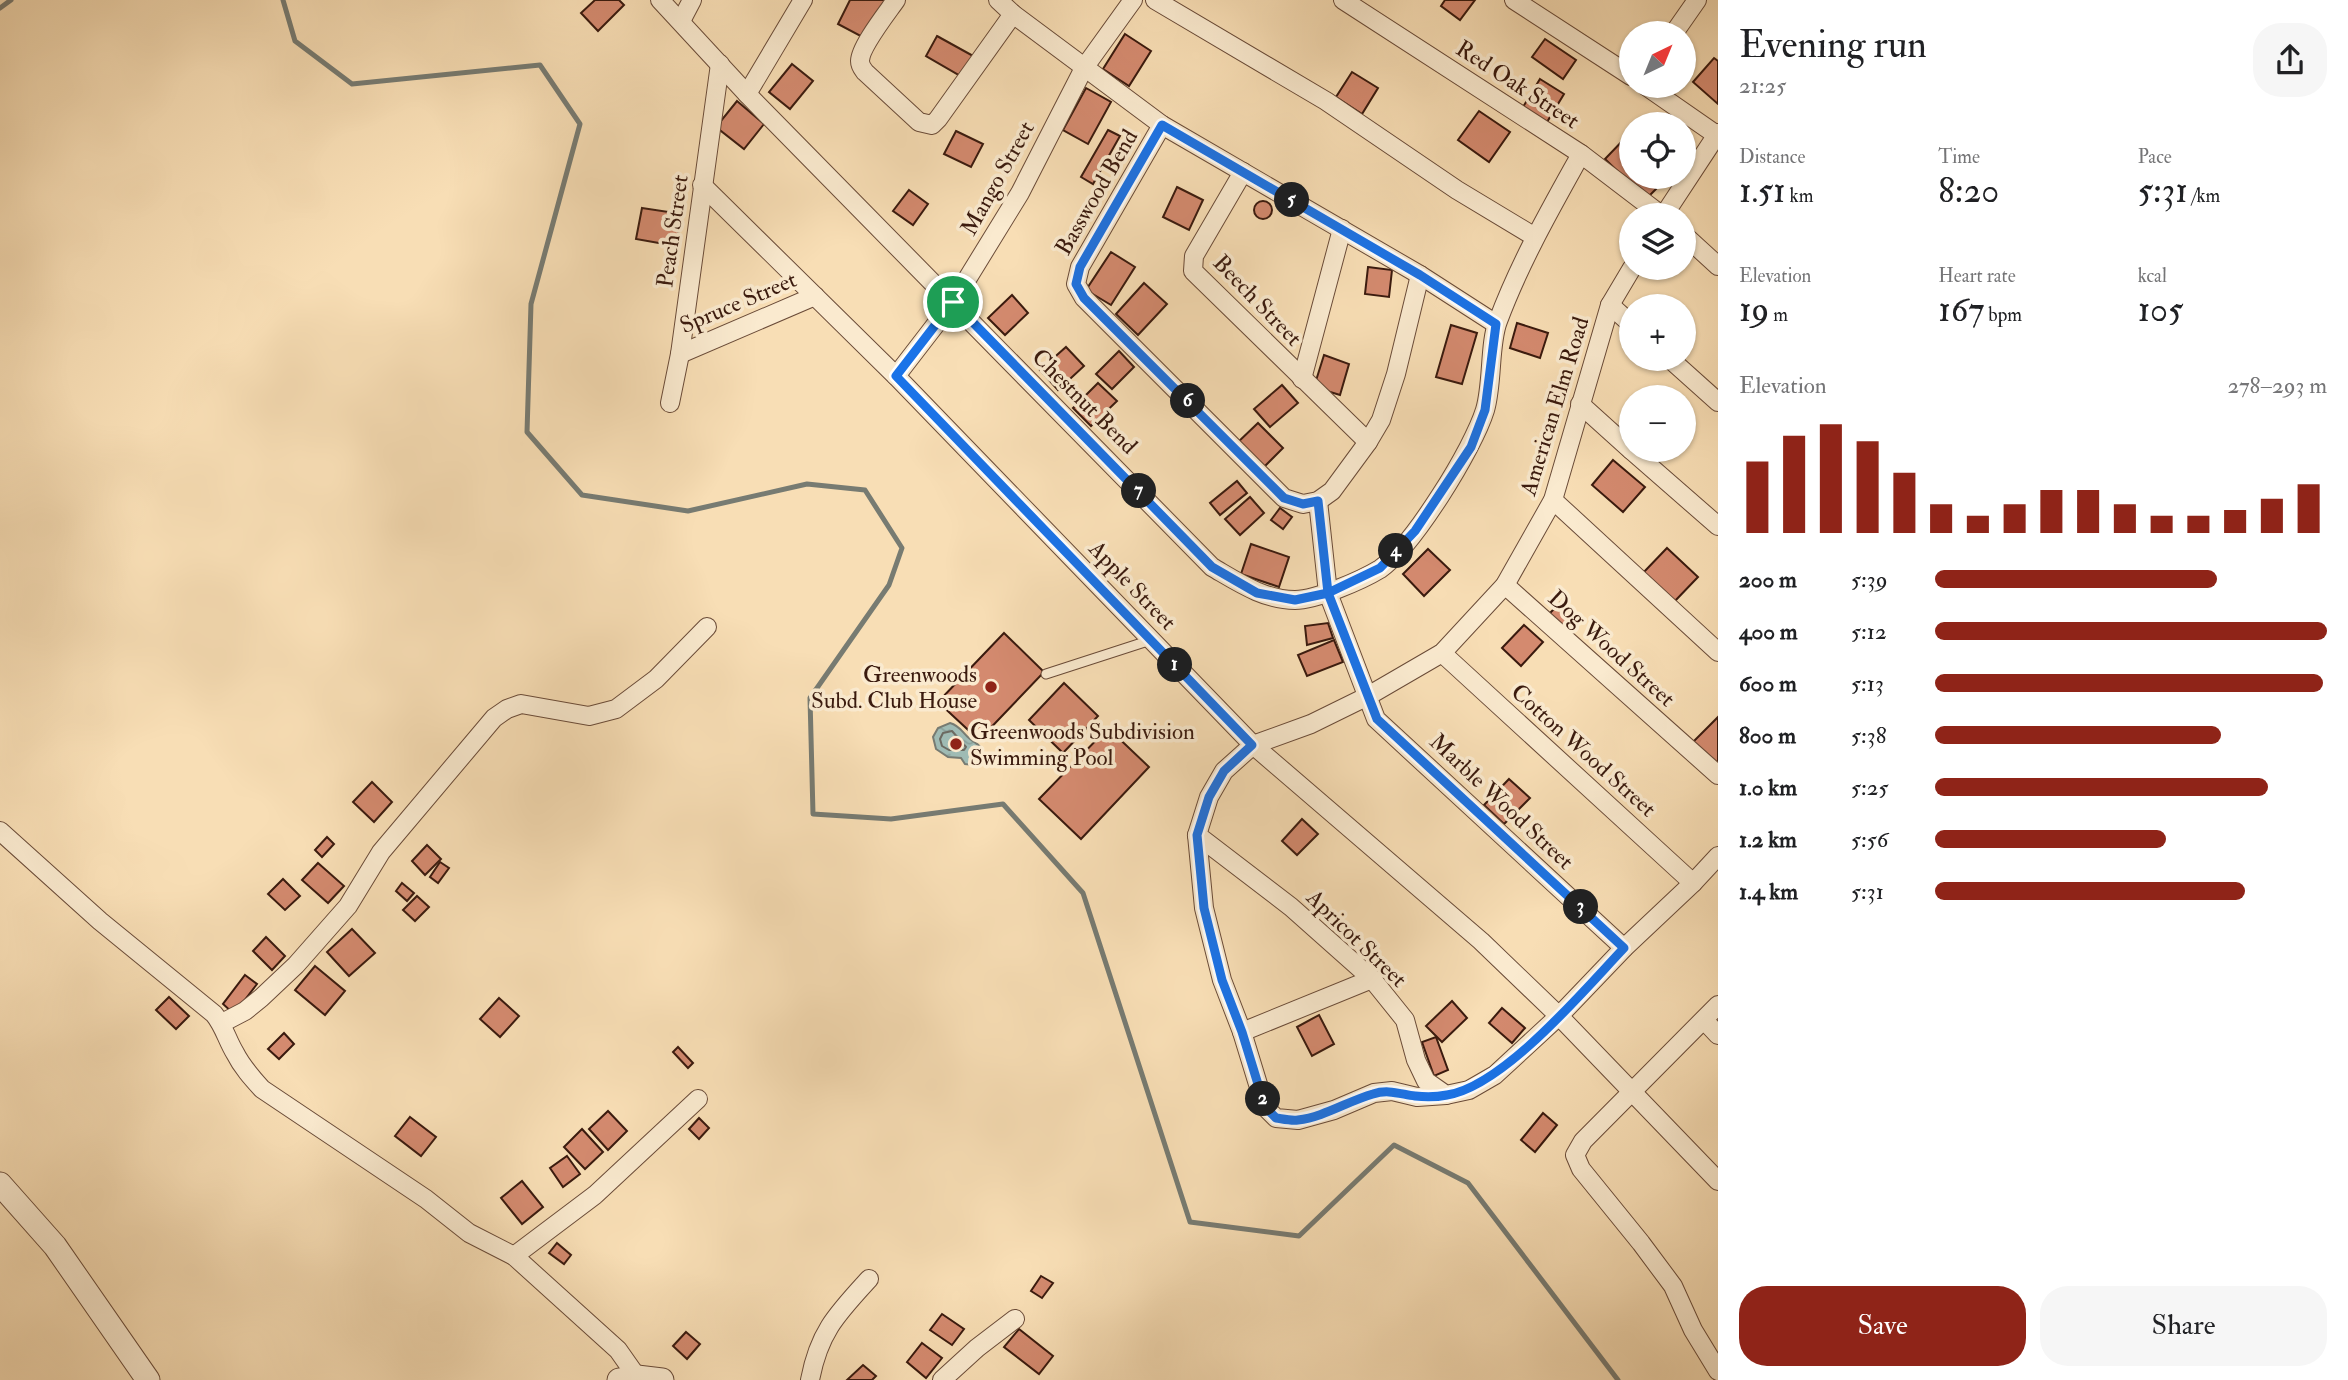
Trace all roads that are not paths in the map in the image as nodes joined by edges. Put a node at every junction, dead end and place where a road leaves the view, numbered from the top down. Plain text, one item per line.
1 (660, 0) edge
2 (692, 0) edge
3 (803, 0) edge
4 (896, 0) edge
5 (998, 0) edge
6 (1133, 0) edge
7 (1155, 0) edge
8 (1514, 0) edge
9 (1692, 2) edge
10 (1354, 3) edge
11 (1013, 14) junction
12 (681, 21) junction
13 (1681, 21) edge
14 (720, 64) junction
15 (1084, 68) junction
16 (1619, 68) edge
17 (747, 94) junction
18 (1664, 98) edge
19 (1162, 125) junction
20 (1718, 134) edge
21 (1581, 154) junction
22 (1244, 172) junction
23 (702, 186) junction
24 (1646, 203) edge
25 (1670, 203) edge
26 (1342, 229) junction
27 (1535, 237) junction
28 (1696, 246) edge
29 (1718, 266) edge
30 (1420, 275) junction
31 (1625, 280) edge
32 (816, 296) junction
33 (953, 302) junction
34 (1610, 305) junction
35 (1619, 313) edge
36 (1496, 324) junction
37 (680, 354) junction
38 (1683, 371) edge
39 (896, 376) junction
40 (1302, 379) junction
41 (1718, 402) edge
42 (670, 403) dead end
43 (1580, 404) junction
44 (1619, 439) edge
45 (1368, 442) junction
46 (1645, 462) edge
47 (1553, 500) junction
48 (1318, 501) junction
49 (1718, 526) edge
50 (1505, 585) junction
51 (1328, 593) junction
52 (707, 627) dead end
53 (1152, 640) junction
54 (1718, 652) edge
55 (1442, 653) junction
56 (1046, 674) dead end
57 (1368, 696) junction
58 (1252, 745) junction
59 (1718, 775) edge
60 (0, 831) edge
61 (1197, 835) junction
62 (1718, 856) edge
63 (1693, 883) junction
64 (1624, 948) junction
65 (1372, 979) junction
66 (1718, 1005) edge
67 (1559, 1016) junction
68 (1704, 1020) junction
69 (222, 1023) junction
70 (1242, 1032) junction
71 (1718, 1035) edge
72 (1632, 1091) junction
73 (1446, 1096) junction
74 (698, 1099) dead end
75 (1718, 1181) edge
76 (0, 1184) edge
77 (514, 1256) junction
78 (869, 1279) dead end
79 (1015, 1319) dead end
80 (1718, 1371) edge
81 (628, 1379) edge
82 (148, 1380) edge
83 (662, 1380) edge
84 (810, 1380) edge
85 (942, 1380) edge

1 - 12 street, Chestnut Bend
2 - 12 street
3 - 17 street
4 - 11 street
5 - 11 street
6 - 15 street, Mango Street
7 - 27 street
8 - 16 street
9 - 13 street
10 - 21 street, Red Oak Street
11 - 15 street
12 - 14 street, Chestnut Bend
14 - 17 street, Chestnut Bend
14 - 23 street, Peach Street
15 - 19 street
15 - 33 street, Mango Street
17 - 33 street, Chestnut Bend
18 - 20 street
19 - 22 street
19 - 48 street, Basswood Bend
20 - 25 street
21 - 24 street, Red Oak Street
21 - 27 street, Chestnut Bend
22 - 26 street
22 - 40 street, Beech Street
23 - 32 street, Apple Street
23 - 37 street, Peach Street
26 - 30 street
26 - 40 street
27 - 36 street, Chestnut Bend
28 - 29 street
30 - 36 street
30 - 45 street
31 - 34 street, American Elm Road
32 - 37 street, Spruce Street
32 - 39 street, Apple Street
33 - 39 street, Mango Street
33 - 51 street, Chestnut Bend
34 - 35 street
34 - 43 street, American Elm Road
36 - 51 street, Chestnut Bend
37 - 42 street, Peach Street
38 - 41 street
39 - 53 street, Apple Street
40 - 45 street, Beech Street
43 - 44 street
43 - 47 street, American Elm Road
45 - 48 street
46 - 49 street
47 - 50 street, American Elm Road
47 - 54 street
48 - 51 street
50 - 55 street, American Elm Road
50 - 59 street, Dog Wood Street
51 - 57 street
52 - 69 street
53 - 56 lane
53 - 58 street, Apple Street
55 - 57 street, American Elm Road
55 - 63 street, Cotton Wood Street
57 - 58 street
57 - 64 street, Marble Wood Street
58 - 61 street
58 - 67 street, Apple Street
60 - 69 street
61 - 65 street, Apricot Street
61 - 70 street
62 - 63 street
63 - 64 street
64 - 67 street
65 - 70 street
65 - 73 street, Apricot Street
66 - 68 street
67 - 72 street, Apple Street
67 - 73 street
68 - 71 street
68 - 72 street
69 - 77 street
70 - 73 street
72 - 75 street, Apple Street
72 - 80 street
74 - 77 street
76 - 82 street
77 - 81 street
78 - 84 street
79 - 85 street
81 - 83 street

